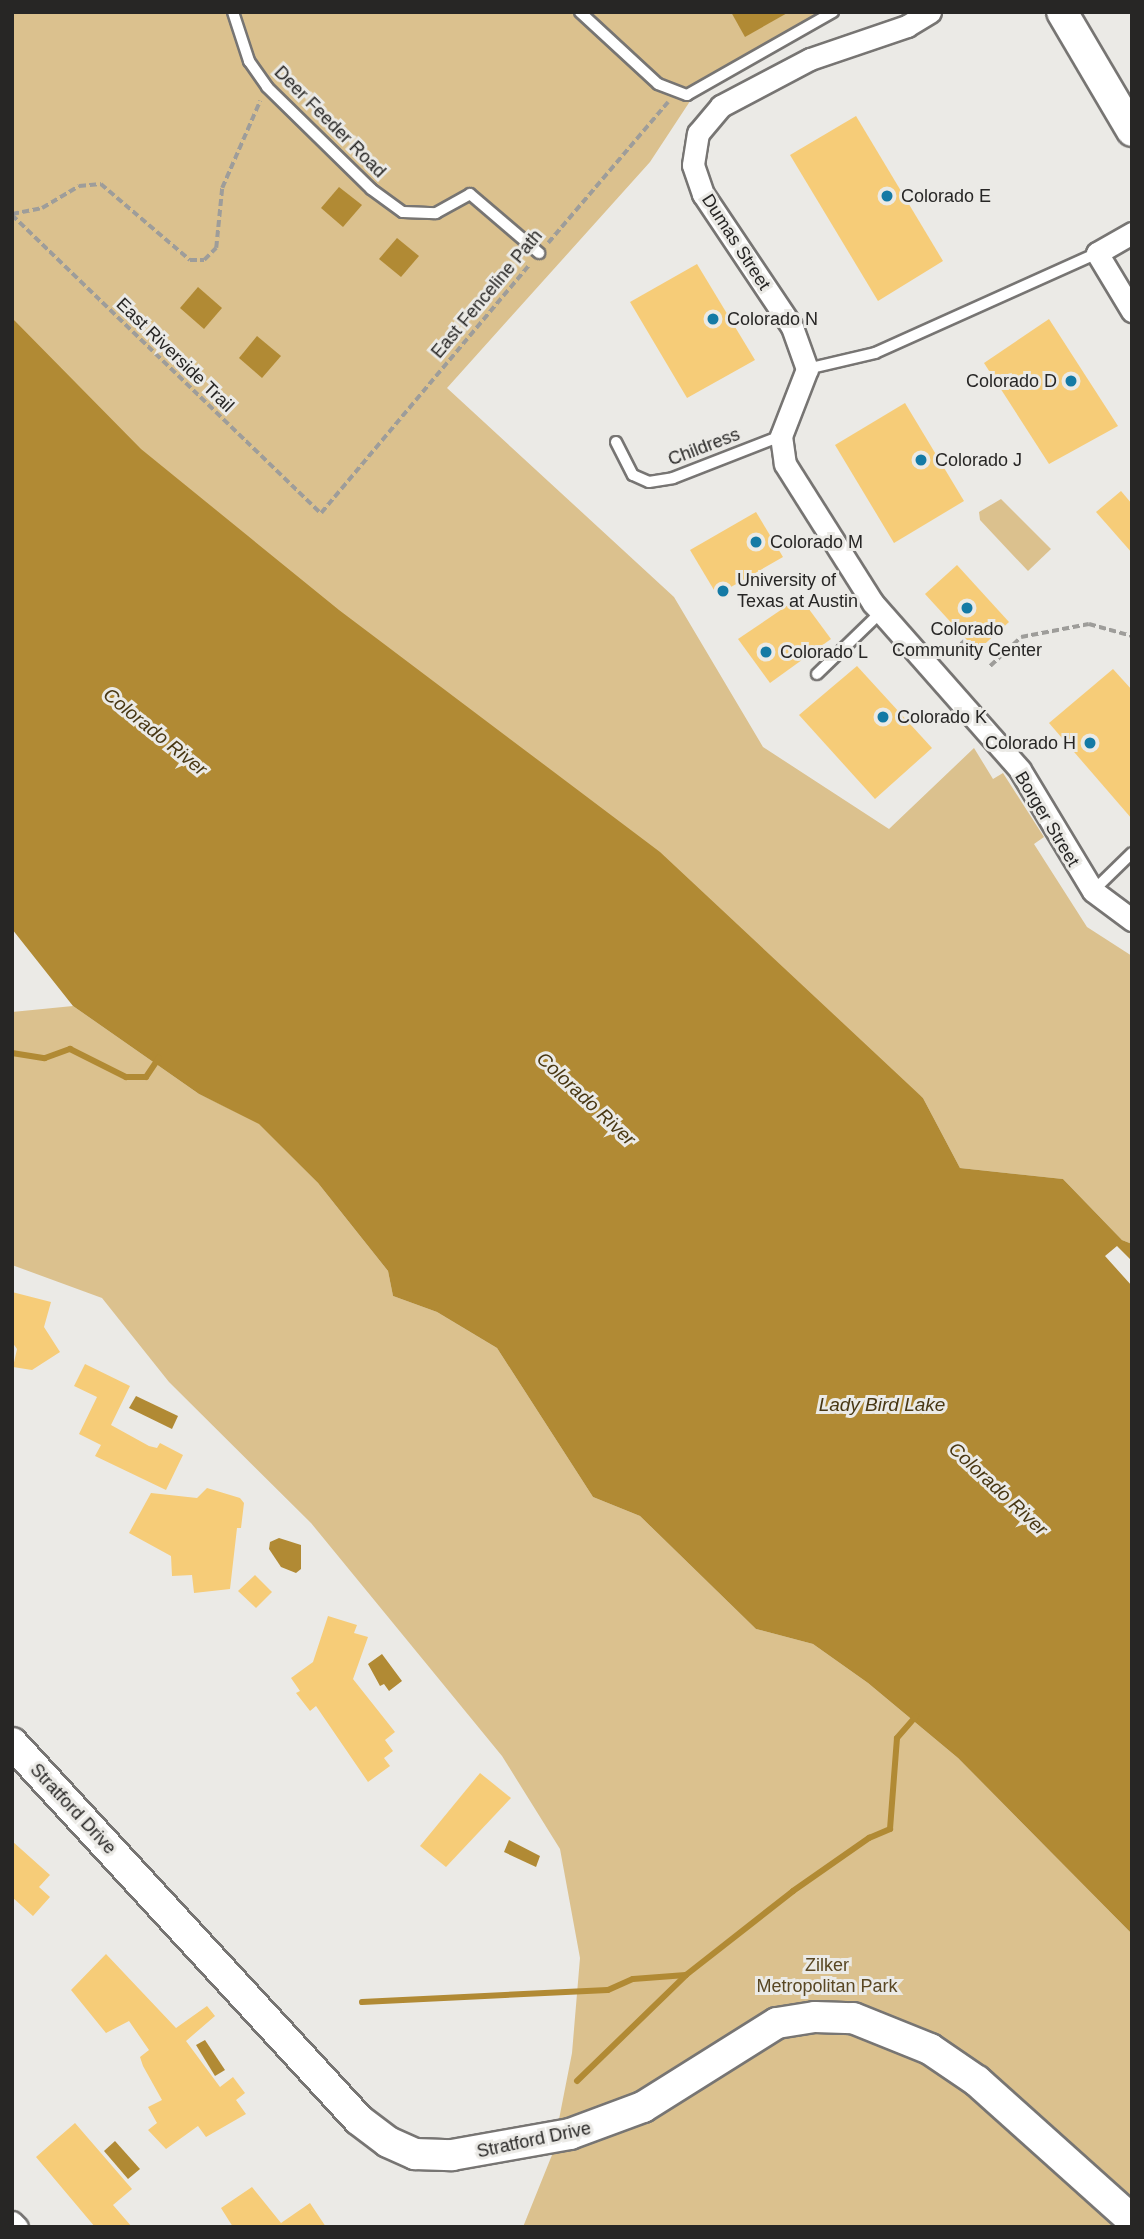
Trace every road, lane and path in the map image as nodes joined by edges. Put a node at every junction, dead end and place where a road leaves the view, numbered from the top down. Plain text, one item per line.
1 (233, 12) edge
2 (580, 12) edge
3 (833, 12) edge
4 (930, 12) edge
5 (1062, 12) edge
6 (267, 87) junction
7 (675, 93) junction
8 (1132, 131) edge
9 (12, 215) edge
10 (1132, 233) edge
11 (539, 253) junction
12 (1097, 253) junction
13 (1132, 311) edge
14 (807, 369) junction
15 (781, 436) junction
16 (616, 442) dead end
17 (321, 513) joint
18 (881, 612) junction
19 (1132, 636) edge
20 (964, 640) dead end
21 (953, 651) dead end
22 (990, 666) dead end
23 (817, 674) dead end
24 (1132, 853) edge
25 (1093, 891) junction
26 (1132, 920) edge
27 (12, 1743) edge
28 (1132, 2220) edge
29 (12, 2222) edge
30 (17, 2227) edge

1 - 6 lane, Deer Feeder Road
2 - 7 lane
3 - 7 lane
4 - 14 street, Dumas Street
5 - 8 street
6 - 9 path
6 - 11 lane, Deer Feeder Road
7 - 11 path, East Fenceline Path
9 - 17 path, East Riverside Trail
10 - 12 street
11 - 17 path, East Fenceline Path
12 - 13 street
12 - 14 lane
14 - 15 street
15 - 16 lane, Childress
15 - 18 street, Borger Street
18 - 23 lane
18 - 25 street, Borger Street
19 - 22 path
20 - 21 path
24 - 25 lane
25 - 26 street, Borger Street
27 - 28 street, Stratford Drive
29 - 30 street

